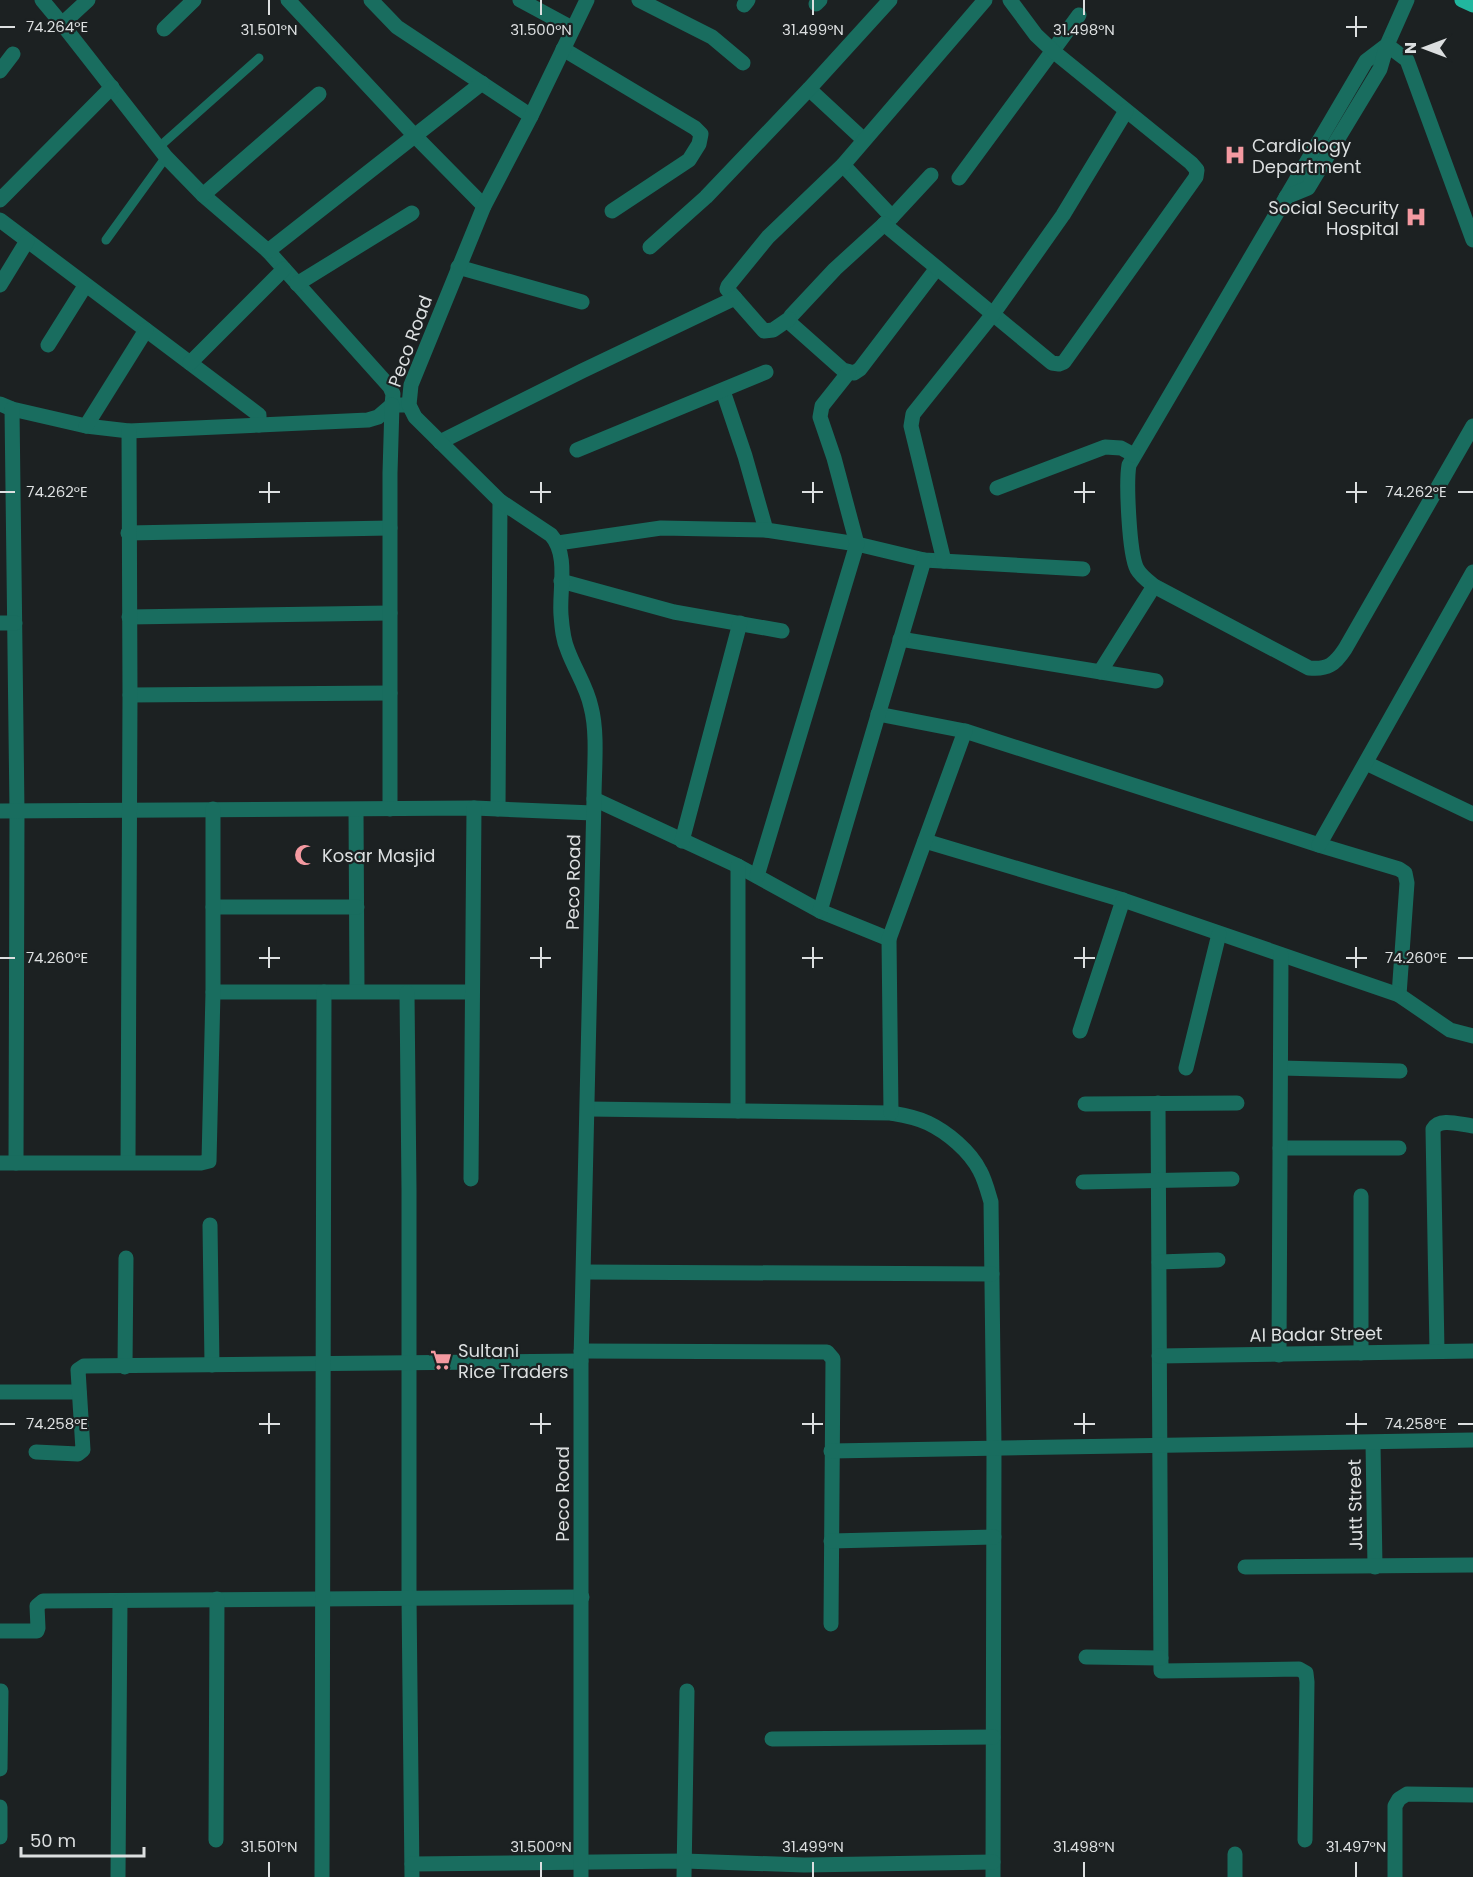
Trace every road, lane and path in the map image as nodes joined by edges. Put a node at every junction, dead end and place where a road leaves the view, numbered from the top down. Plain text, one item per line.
1 (42, 0) edge
2 (88, 0) edge
3 (194, 0) edge
4 (288, 0) edge
5 (371, 0) edge
6 (520, 0) edge
7 (587, 0) edge
8 (639, 0) edge
9 (890, 0) edge
10 (985, 0) edge
11 (1010, 0) edge
12 (1407, 0) edge
13 (1462, 0) edge
14 (1473, 5) edge
15 (1079, 15) dead end
16 (62, 24) junction
17 (572, 28) junction
18 (164, 29) dead end
19 (1387, 45) junction
20 (563, 49) junction
21 (1053, 51) junction
22 (13, 54) dead end
23 (259, 58) dead end
24 (743, 63) dead end
25 (0, 72) edge
26 (482, 83) junction
27 (112, 87) junction
28 (808, 89) junction
29 (320, 94) dead end
30 (1126, 111) junction
31 (531, 116) junction
32 (414, 135) junction
33 (864, 140) junction
34 (163, 152) junction
35 (843, 165) junction
36 (931, 175) dead end
37 (959, 178) dead end
38 (203, 195) junction
39 (0, 200) edge
40 (484, 206) junction
41 (612, 210) dead end
42 (412, 213) dead end
43 (0, 220) edge
44 (888, 220) junction
45 (106, 240) dead end
46 (1473, 240) edge
47 (27, 241) junction
48 (650, 247) dead end
49 (268, 250) junction
50 (458, 267) junction
51 (937, 268) junction
52 (284, 269) junction
53 (297, 284) junction
54 (0, 285) edge
55 (85, 286) junction
56 (735, 298) junction
57 (582, 302) dead end
58 (993, 314) junction
59 (789, 319) junction
60 (146, 330) junction
61 (48, 345) dead end
62 (190, 363) junction
63 (766, 372) dead end
64 (849, 372) junction
65 (723, 391) junction
66 (392, 405) junction
67 (409, 405) junction
68 (6, 406) edge
69 (259, 425) junction
70 (86, 426) junction
71 (1473, 426) edge
72 (129, 431) junction
73 (440, 442) junction
74 (577, 450) dead end
75 (1134, 455) junction
76 (997, 488) dead end
77 (500, 501) junction
78 (390, 528) junction
79 (766, 530) junction
80 (128, 533) junction
81 (558, 543) junction
82 (857, 544) junction
83 (924, 560) junction
84 (944, 561) junction
85 (1083, 569) dead end
86 (1473, 572) edge
87 (561, 581) junction
88 (1154, 586) junction
89 (390, 613) junction
90 (129, 616) junction
91 (8, 623) edge
92 (740, 623) junction
93 (782, 631) dead end
94 (900, 639) junction
95 (1100, 672) junction
96 (1156, 681) dead end
97 (390, 693) junction
98 (130, 695) junction
99 (878, 714) junction
100 (965, 731) junction
101 (1366, 763) junction
102 (594, 806) junction
103 (474, 808) junction
104 (213, 809) junction
105 (390, 809) junction
106 (498, 809) junction
107 (356, 810) junction
108 (0, 811) edge
109 (129, 811) junction
110 (17, 812) junction
111 (1473, 814) edge
112 (682, 841) junction
113 (925, 842) junction
114 (1319, 845) junction
115 (738, 866) junction
116 (757, 876) junction
117 (1123, 900) junction
118 (213, 907) junction
119 (357, 907) junction
120 (820, 911) junction
121 (1219, 934) junction
122 (889, 939) junction
123 (1281, 955) junction
124 (357, 991) junction
125 (213, 992) junction
126 (324, 992) junction
127 (472, 992) junction
128 (408, 993) junction
129 (1399, 995) junction
130 (1080, 1031) dead end
131 (1473, 1036) edge
132 (1186, 1068) dead end
133 (1281, 1068) junction
134 (1400, 1071) dead end
135 (1158, 1103) junction
136 (1237, 1103) dead end
137 (1085, 1104) dead end
138 (588, 1109) junction
139 (738, 1111) junction
140 (891, 1113) junction
141 (1473, 1126) edge
142 (1280, 1148) junction
143 (1399, 1148) dead end
144 (128, 1162) junction
145 (0, 1163) edge
146 (16, 1163) junction
147 (471, 1179) dead end
148 (1158, 1179) junction
149 (1232, 1179) dead end
150 (1083, 1182) dead end
151 (1361, 1196) dead end
152 (210, 1225) dead end
153 (126, 1258) dead end
154 (1218, 1260) dead end
155 (1159, 1262) junction
156 (584, 1272) junction
157 (992, 1274) junction
158 (1437, 1351) junction
159 (1473, 1351) edge
160 (1361, 1353) junction
161 (1280, 1355) junction
162 (581, 1356) junction
163 (1159, 1356) junction
164 (409, 1362) junction
165 (323, 1363) junction
166 (212, 1365) junction
167 (125, 1366) junction
168 (0, 1392) edge
169 (80, 1392) junction
170 (1473, 1440) edge
171 (1373, 1443) junction
172 (1159, 1445) junction
173 (994, 1447) junction
174 (831, 1451) junction
175 (36, 1452) dead end
176 (994, 1537) junction
177 (831, 1541) junction
178 (1472, 1565) edge
179 (1245, 1567) dead end
180 (1375, 1567) junction
181 (409, 1597) junction
182 (582, 1597) junction
183 (323, 1598) junction
184 (217, 1599) junction
185 (120, 1601) junction
186 (831, 1624) dead end
187 (0, 1631) edge
188 (1086, 1657) dead end
189 (1161, 1658) junction
190 (1, 1691) edge
191 (687, 1691) dead end
192 (993, 1737) junction
193 (772, 1739) dead end
194 (0, 1769) edge
195 (1473, 1795) edge
196 (0, 1807) edge
197 (0, 1837) edge
198 (216, 1840) dead end
199 (1305, 1840) dead end
200 (1235, 1854) dead end
201 (581, 1869) edge
202 (684, 1869) edge
203 (412, 1870) edge
204 (993, 1870) edge
205 (805, 1871) edge
206 (118, 1877) edge
207 (322, 1877) edge
208 (1235, 1877) edge
209 (1395, 1877) edge

1 - 16 street
2 - 16 street
3 - 18 street
4 - 32 street
5 - 26 street
6 - 17 street
7 - 17 street, Peco Road
8 - 24 street
9 - 28 street
10 - 33 street
11 - 21 street
12 - 19 street
13 - 14 main road
15 - 21 street
16 - 27 street
17 - 20 street, Peco Road
19 - 46 street
19 - 75 street
20 - 31 street, Peco Road
20 - 41 street
21 - 30 street
21 - 37 street
22 - 25 street
23 - 34 lane
26 - 31 street
26 - 32 street
27 - 34 street
27 - 39 street
28 - 33 street
28 - 48 street
29 - 38 street
30 - 58 street
30 - 58 street
31 - 40 street, Peco Road
32 - 40 street
32 - 49 street
33 - 35 street
34 - 38 street
34 - 45 lane
35 - 44 street
35 - 56 street
36 - 44 street
38 - 49 street
40 - 50 street, Peco Road
42 - 53 street
43 - 47 street
44 - 51 street
44 - 59 street
47 - 54 street
47 - 55 street
49 - 52 street
50 - 57 street
50 - 67 street, Peco Road
51 - 58 street
51 - 64 street
52 - 53 street
52 - 62 street
53 - 66 street
55 - 60 street
55 - 61 street
56 - 59 street
56 - 73 street
58 - 84 street
59 - 64 street
60 - 62 street
60 - 70 street
62 - 69 street
63 - 65 street
64 - 82 street
65 - 74 street
65 - 79 street
66 - 67 street
66 - 69 street
66 - 78 street
67 - 73 street, Peco Road
68 - 70 street
68 - 91 street
69 - 72 street
70 - 72 street
71 - 88 street
72 - 80 street
73 - 77 street, Peco Road
75 - 76 street
75 - 88 street
77 - 81 street, Peco Road
77 - 106 street
78 - 80 street
78 - 89 street
79 - 81 street
79 - 82 street
80 - 90 street
81 - 87 street, Peco Road
82 - 83 street
82 - 116 street
83 - 84 street
83 - 94 street
84 - 85 street
86 - 101 street
87 - 92 street
87 - 102 street, Peco Road
88 - 95 street
89 - 90 street
89 - 97 street
90 - 98 street
91 - 110 street
92 - 93 street
92 - 112 street
94 - 95 street
94 - 99 street
95 - 96 street
97 - 98 street
97 - 105 street
98 - 109 street
99 - 100 street
99 - 120 street
100 - 113 street
100 - 114 street
101 - 111 street
101 - 114 street
102 - 106 street
102 - 112 street
102 - 138 street, Peco Road
103 - 105 street
103 - 106 street
103 - 127 street
104 - 107 street
104 - 109 street
104 - 118 street
105 - 107 street
107 - 119 street
108 - 110 street
109 - 110 street
109 - 144 street
110 - 146 street
112 - 115 street
113 - 117 street
113 - 122 street
114 - 129 street
115 - 116 street
115 - 139 street
116 - 120 street
117 - 121 street
117 - 130 street
118 - 119 street
118 - 125 street
119 - 124 street
120 - 122 street
121 - 123 street
121 - 132 street
122 - 140 street
123 - 129 street
123 - 133 street
124 - 126 street
124 - 128 street
125 - 126 street
125 - 144 street
126 - 165 street
127 - 128 street
127 - 147 street
128 - 164 street
129 - 131 street
133 - 134 street
133 - 142 street
135 - 136 street
135 - 137 street
135 - 148 street
138 - 139 street
138 - 156 street, Peco Road
139 - 140 street
140 - 157 street
141 - 158 street
142 - 143 street
142 - 161 street
144 - 146 street
145 - 146 street
148 - 149 street
148 - 150 street
148 - 155 street
151 - 160 street
152 - 166 street
153 - 167 street
154 - 155 street
155 - 163 street
156 - 157 street
156 - 162 street, Peco Road
157 - 173 street
158 - 159 street, Al Badar Street
158 - 160 street, Al Badar Street
160 - 161 street, Al Badar Street
161 - 163 street, Al Badar Street
162 - 164 street
162 - 174 street
162 - 182 street, Peco Road
163 - 172 street
164 - 165 street
164 - 181 street
165 - 166 street
165 - 183 street
166 - 167 street
167 - 169 street
168 - 169 street
169 - 175 street
170 - 171 street
171 - 172 street
171 - 180 street, Jutt Street
172 - 173 street
172 - 189 street
173 - 174 street
173 - 176 street
174 - 177 street
176 - 177 street
176 - 192 street
177 - 186 street
178 - 180 street
179 - 180 street
181 - 182 street
181 - 183 street
181 - 203 street
182 - 201 street, Peco Road
183 - 184 street
183 - 207 street
184 - 185 street
184 - 198 street
185 - 187 street
185 - 206 street
188 - 189 street
189 - 199 street
190 - 194 street
191 - 202 street
192 - 193 street
192 - 204 street
195 - 209 street
196 - 197 street
200 - 208 street
201 - 202 street
201 - 203 street
202 - 205 street
204 - 205 street

